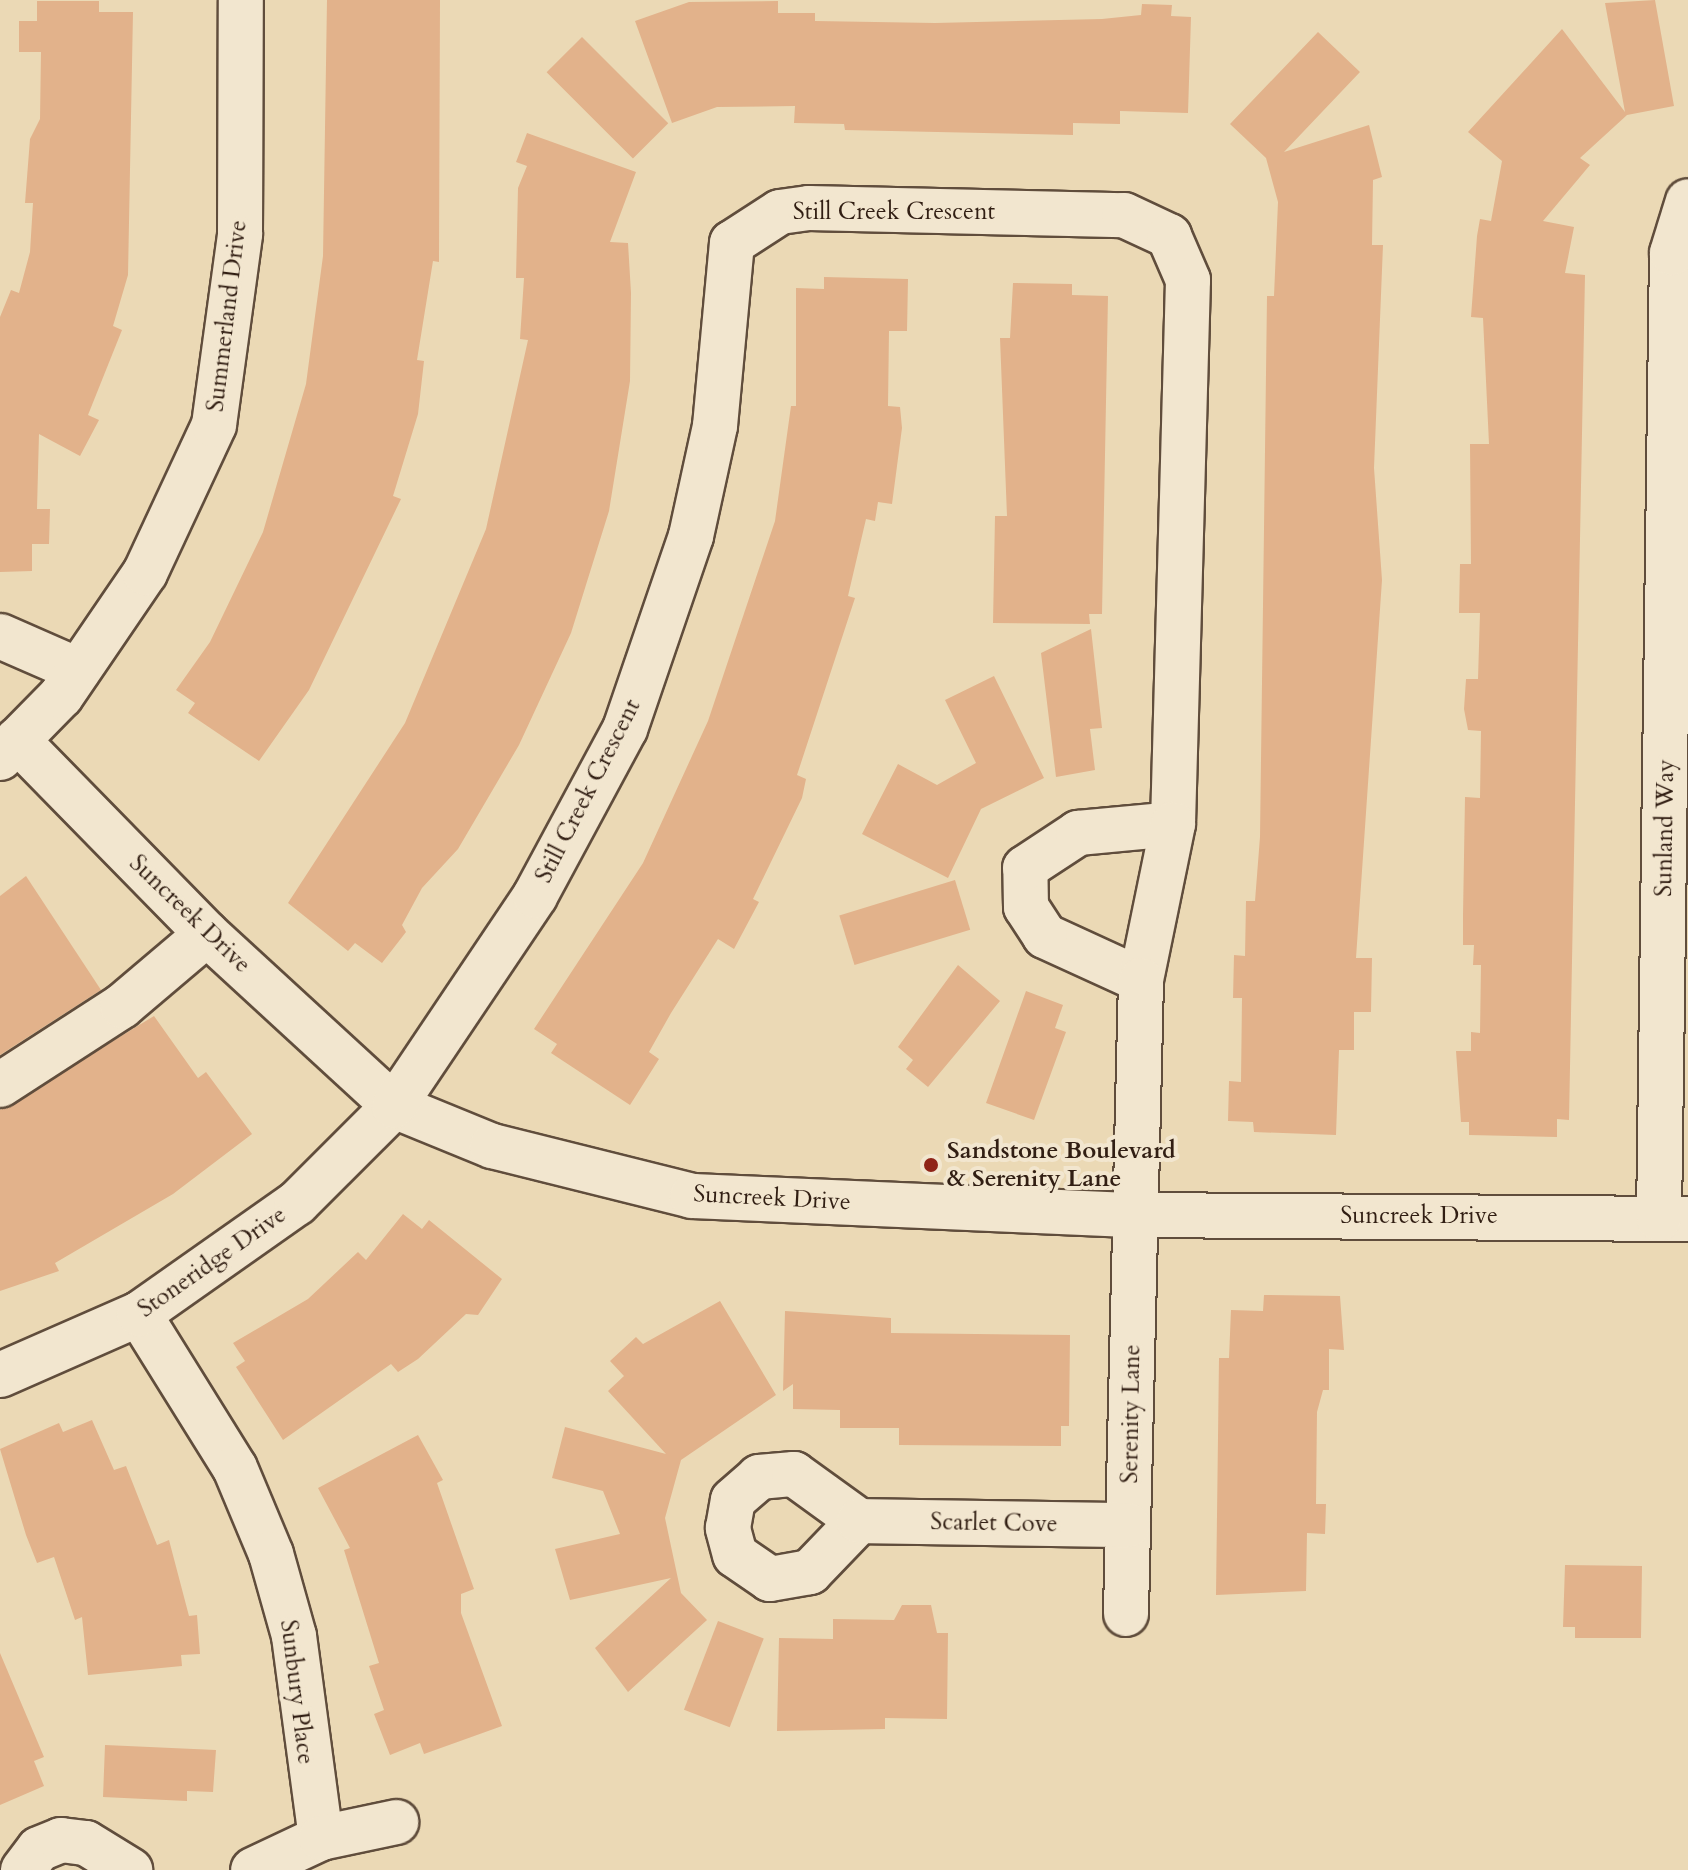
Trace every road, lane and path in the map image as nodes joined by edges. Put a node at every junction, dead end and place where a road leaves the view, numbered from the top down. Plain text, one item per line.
1 (241, 0) edge
2 (1688, 201) edge
3 (0, 636) edge
4 (78, 670) junction
5 (1678, 670) edge
6 (9, 749) edge
7 (1173, 824) junction
8 (207, 934) junction
9 (1141, 980) junction
10 (0, 1085) edge
11 (394, 1106) junction
12 (1136, 1215) junction
13 (1673, 1219) edge
14 (139, 1314) junction
15 (0, 1375) edge
16 (859, 1521) dead end
17 (1128, 1525) junction
18 (1126, 1614) dead end
19 (396, 1822) dead end
20 (321, 1838) junction
21 (23, 1870) edge
22 (130, 1870) edge
23 (253, 1870) edge

1 - 4 street, Summerland Drive
2 - 5 street, Sunland Way
3 - 4 street
4 - 6 street, Summerland Drive
5 - 13 street, Sunland Way
6 - 8 street, Suncreek Drive
7 - 9 street, Still Creek Crescent
7 - 9 street
7 - 11 street, Still Creek Crescent
8 - 10 street
8 - 11 street, Suncreek Drive
9 - 12 street, Still Creek Crescent
11 - 12 street, Suncreek Drive
11 - 14 street, Stoneridge Drive
12 - 13 street, Suncreek Drive
12 - 17 street, Serenity Lane
14 - 15 street, Stoneridge Drive
14 - 20 street, Sunbury Place
16 - 17 street, Scarlet Cove
17 - 18 street, Serenity Lane
19 - 20 street
20 - 23 street
21 - 22 street

